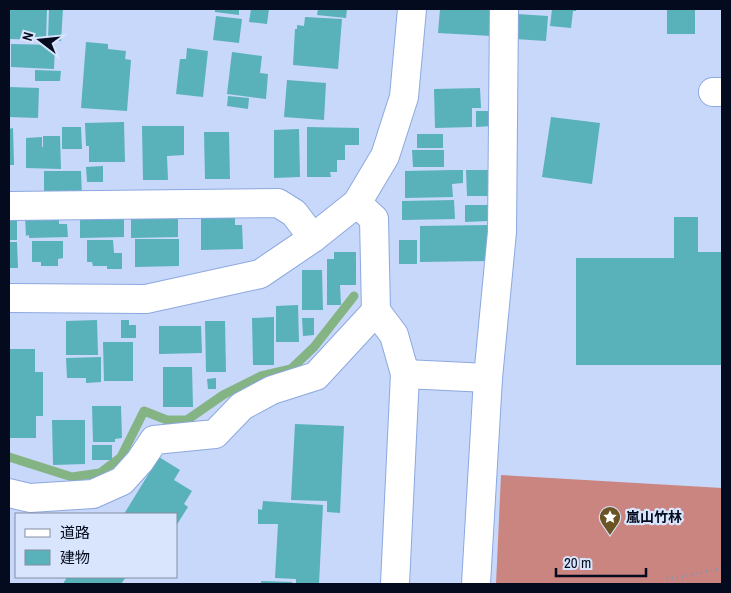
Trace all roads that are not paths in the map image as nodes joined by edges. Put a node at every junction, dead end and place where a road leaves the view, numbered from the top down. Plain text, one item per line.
1 (412, 9) edge
2 (504, 9) edge
3 (357, 203) junction
4 (9, 206) edge
5 (312, 238) junction
6 (9, 298) edge
7 (376, 310) junction
8 (404, 374) junction
9 (488, 378) junction
10 (9, 493) edge
11 (395, 584) edge
12 (476, 584) edge

1 - 3 street
2 - 9 street
3 - 5 street
3 - 7 street
4 - 5 street
5 - 6 street
7 - 8 street
7 - 10 street
8 - 9 street
8 - 11 street
9 - 12 street

